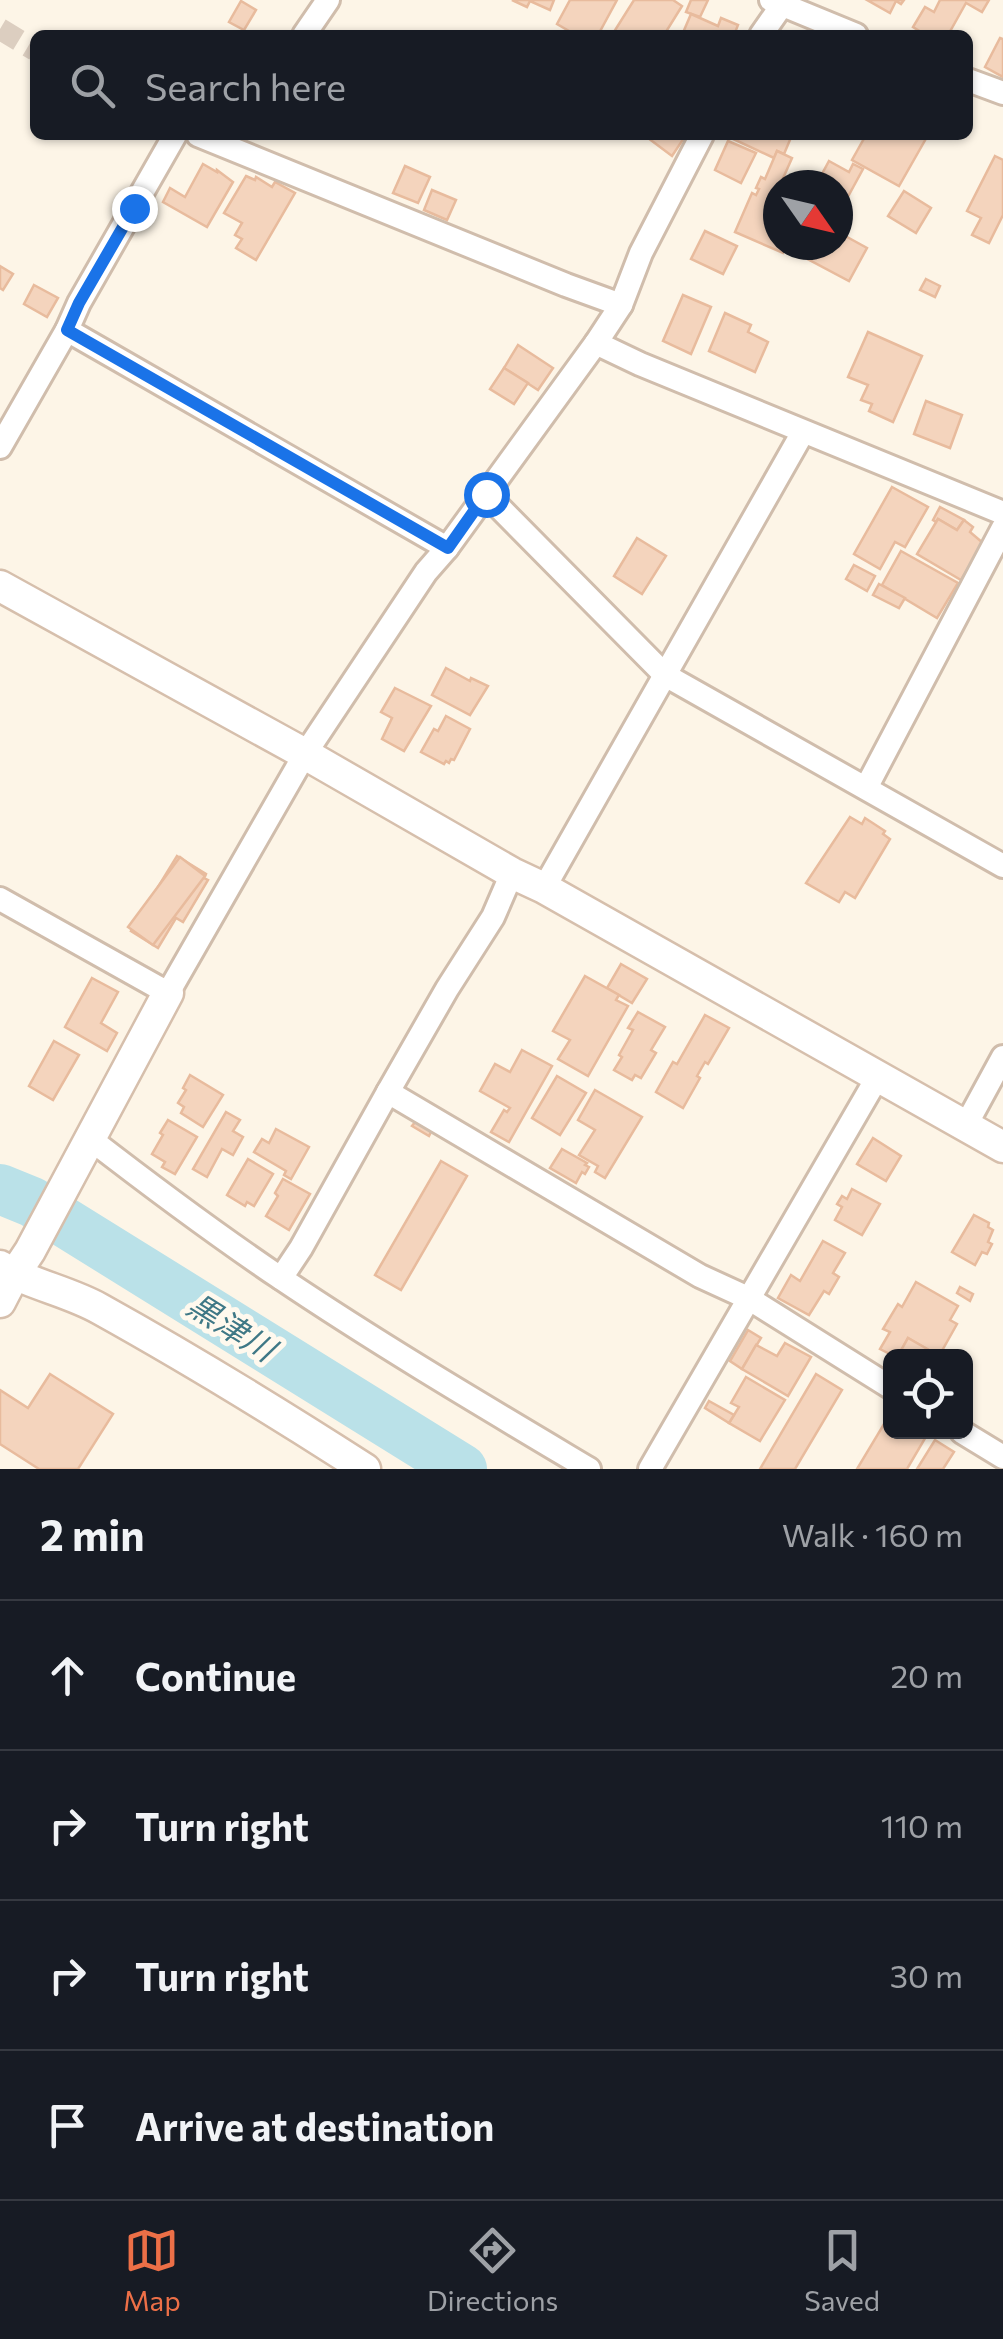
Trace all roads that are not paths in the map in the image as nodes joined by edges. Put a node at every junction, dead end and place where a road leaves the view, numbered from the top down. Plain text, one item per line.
1 (328, 0) edge
2 (776, 3) edge
3 (307, 30) edge
4 (763, 30) edge
5 (844, 30) edge
6 (973, 82) edge
7 (1003, 94) edge
8 (172, 140) edge
9 (230, 140) edge
10 (699, 140) edge
11 (621, 305) junction
12 (67, 330) junction
13 (596, 343) junction
14 (803, 432) junction
15 (0, 447) edge
16 (486, 494) junction
17 (1003, 514) edge
18 (1003, 528) edge
19 (448, 548) junction
20 (0, 586) edge
21 (665, 675) junction
22 (305, 754) junction
23 (866, 788) junction
24 (1003, 866) edge
25 (512, 873) junction
26 (544, 888) junction
27 (0, 900) edge
28 (168, 993) junction
29 (1003, 1056) edge
30 (877, 1078) junction
31 (388, 1092) junction
32 (966, 1125) junction
33 (89, 1138) junction
34 (1003, 1147) edge
35 (15, 1264) edge
36 (280, 1278) junction
37 (748, 1298) junction
38 (0, 1302) edge
39 (883, 1383) edge
40 (973, 1439) edge
41 (1003, 1457) edge
42 (365, 1469) edge
43 (589, 1469) edge
44 (650, 1469) edge

1 - 3 street
2 - 4 street
2 - 5 street
6 - 7 street
8 - 12 street
9 - 11 street
10 - 11 street
11 - 13 street
12 - 15 street
12 - 19 street
13 - 14 street
13 - 16 street
14 - 17 street
14 - 21 street
16 - 19 street
16 - 21 street
18 - 23 street
19 - 22 street
20 - 22 street
21 - 23 street
21 - 26 street
22 - 25 street
22 - 28 street
23 - 24 street
25 - 26 street
25 - 31 street
26 - 30 street
27 - 28 street
28 - 33 street
29 - 32 street
30 - 32 street
30 - 37 street
31 - 36 street
31 - 37 street
32 - 34 street
33 - 35 street
33 - 36 street
35 - 38 street
35 - 42 street
36 - 43 street
37 - 39 street
37 - 44 street
40 - 41 street

